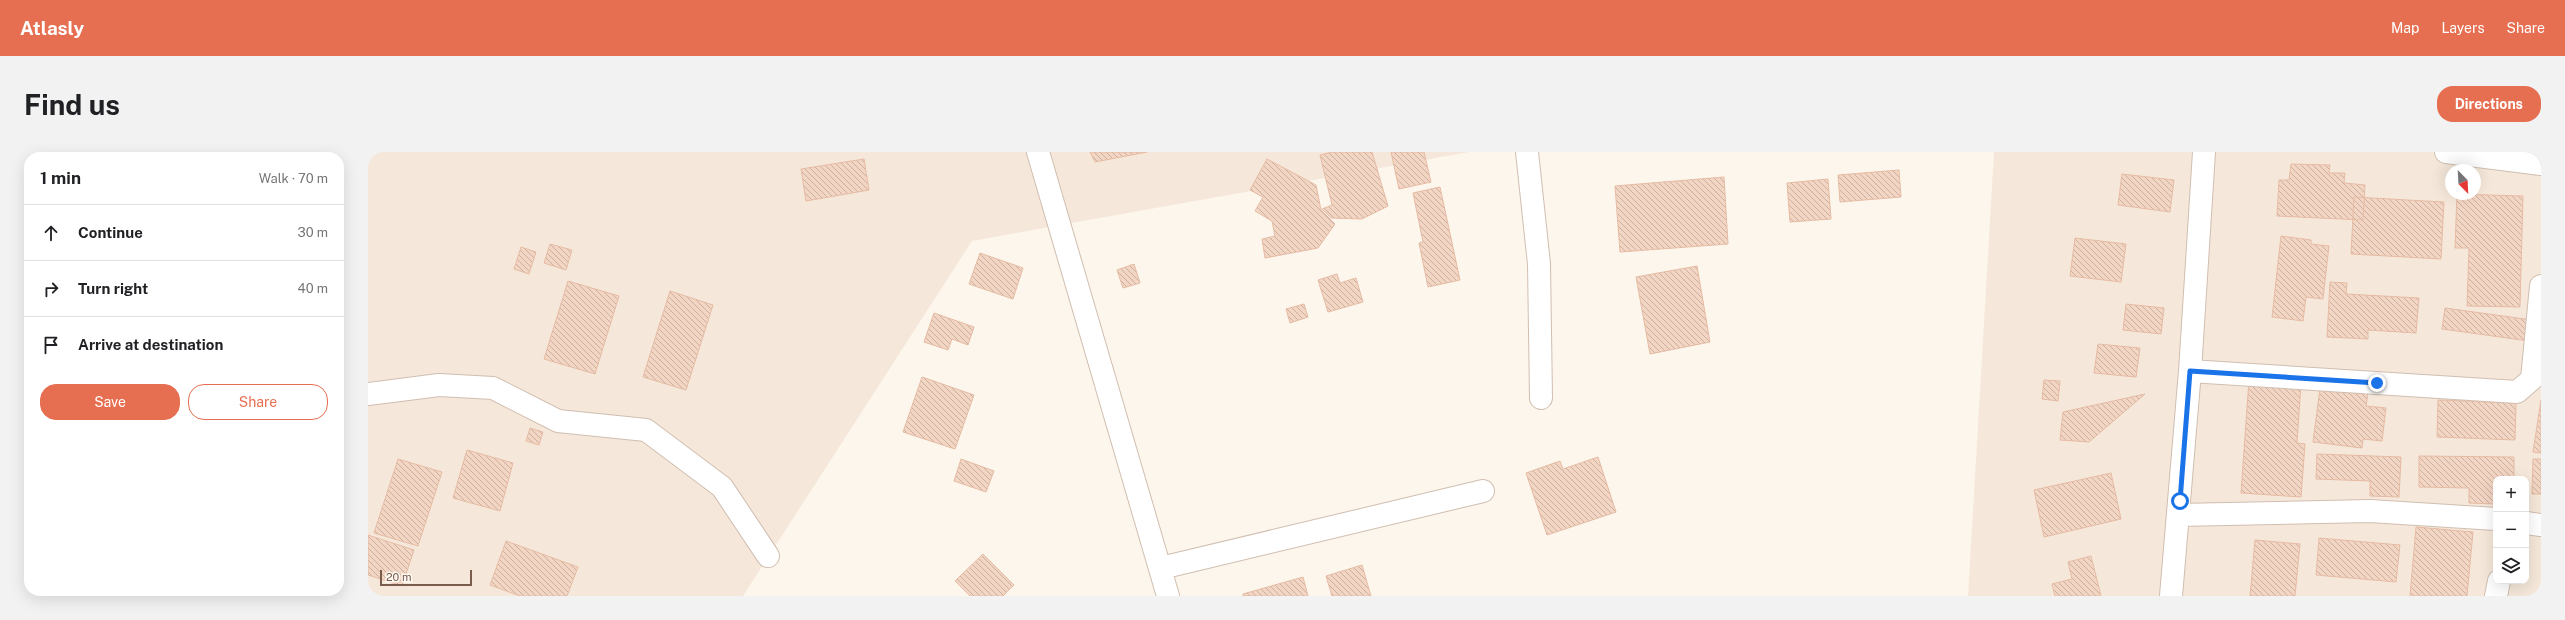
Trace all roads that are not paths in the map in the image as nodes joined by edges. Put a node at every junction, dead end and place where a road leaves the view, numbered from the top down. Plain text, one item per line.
1 (1038, 152) edge
2 (1527, 152) edge
3 (2204, 152) edge
4 (2446, 152) edge
5 (2541, 164) edge
6 (2541, 286) edge
7 (2190, 371) junction
8 (368, 394) edge
9 (1541, 398) dead end
10 (1483, 491) dead end
11 (2179, 515) junction
12 (2493, 519) edge
13 (2529, 523) edge
14 (2541, 525) edge
15 (768, 556) dead end
16 (1161, 568) junction
17 (2498, 584) edge
18 (1168, 596) edge
19 (2171, 596) edge
20 (2496, 596) edge

1 - 16 street
2 - 9 street
3 - 7 street
4 - 5 street
6 - 7 street
7 - 11 street
8 - 15 street
10 - 16 street
11 - 12 street
11 - 19 street
13 - 14 street
16 - 18 street
17 - 20 street

